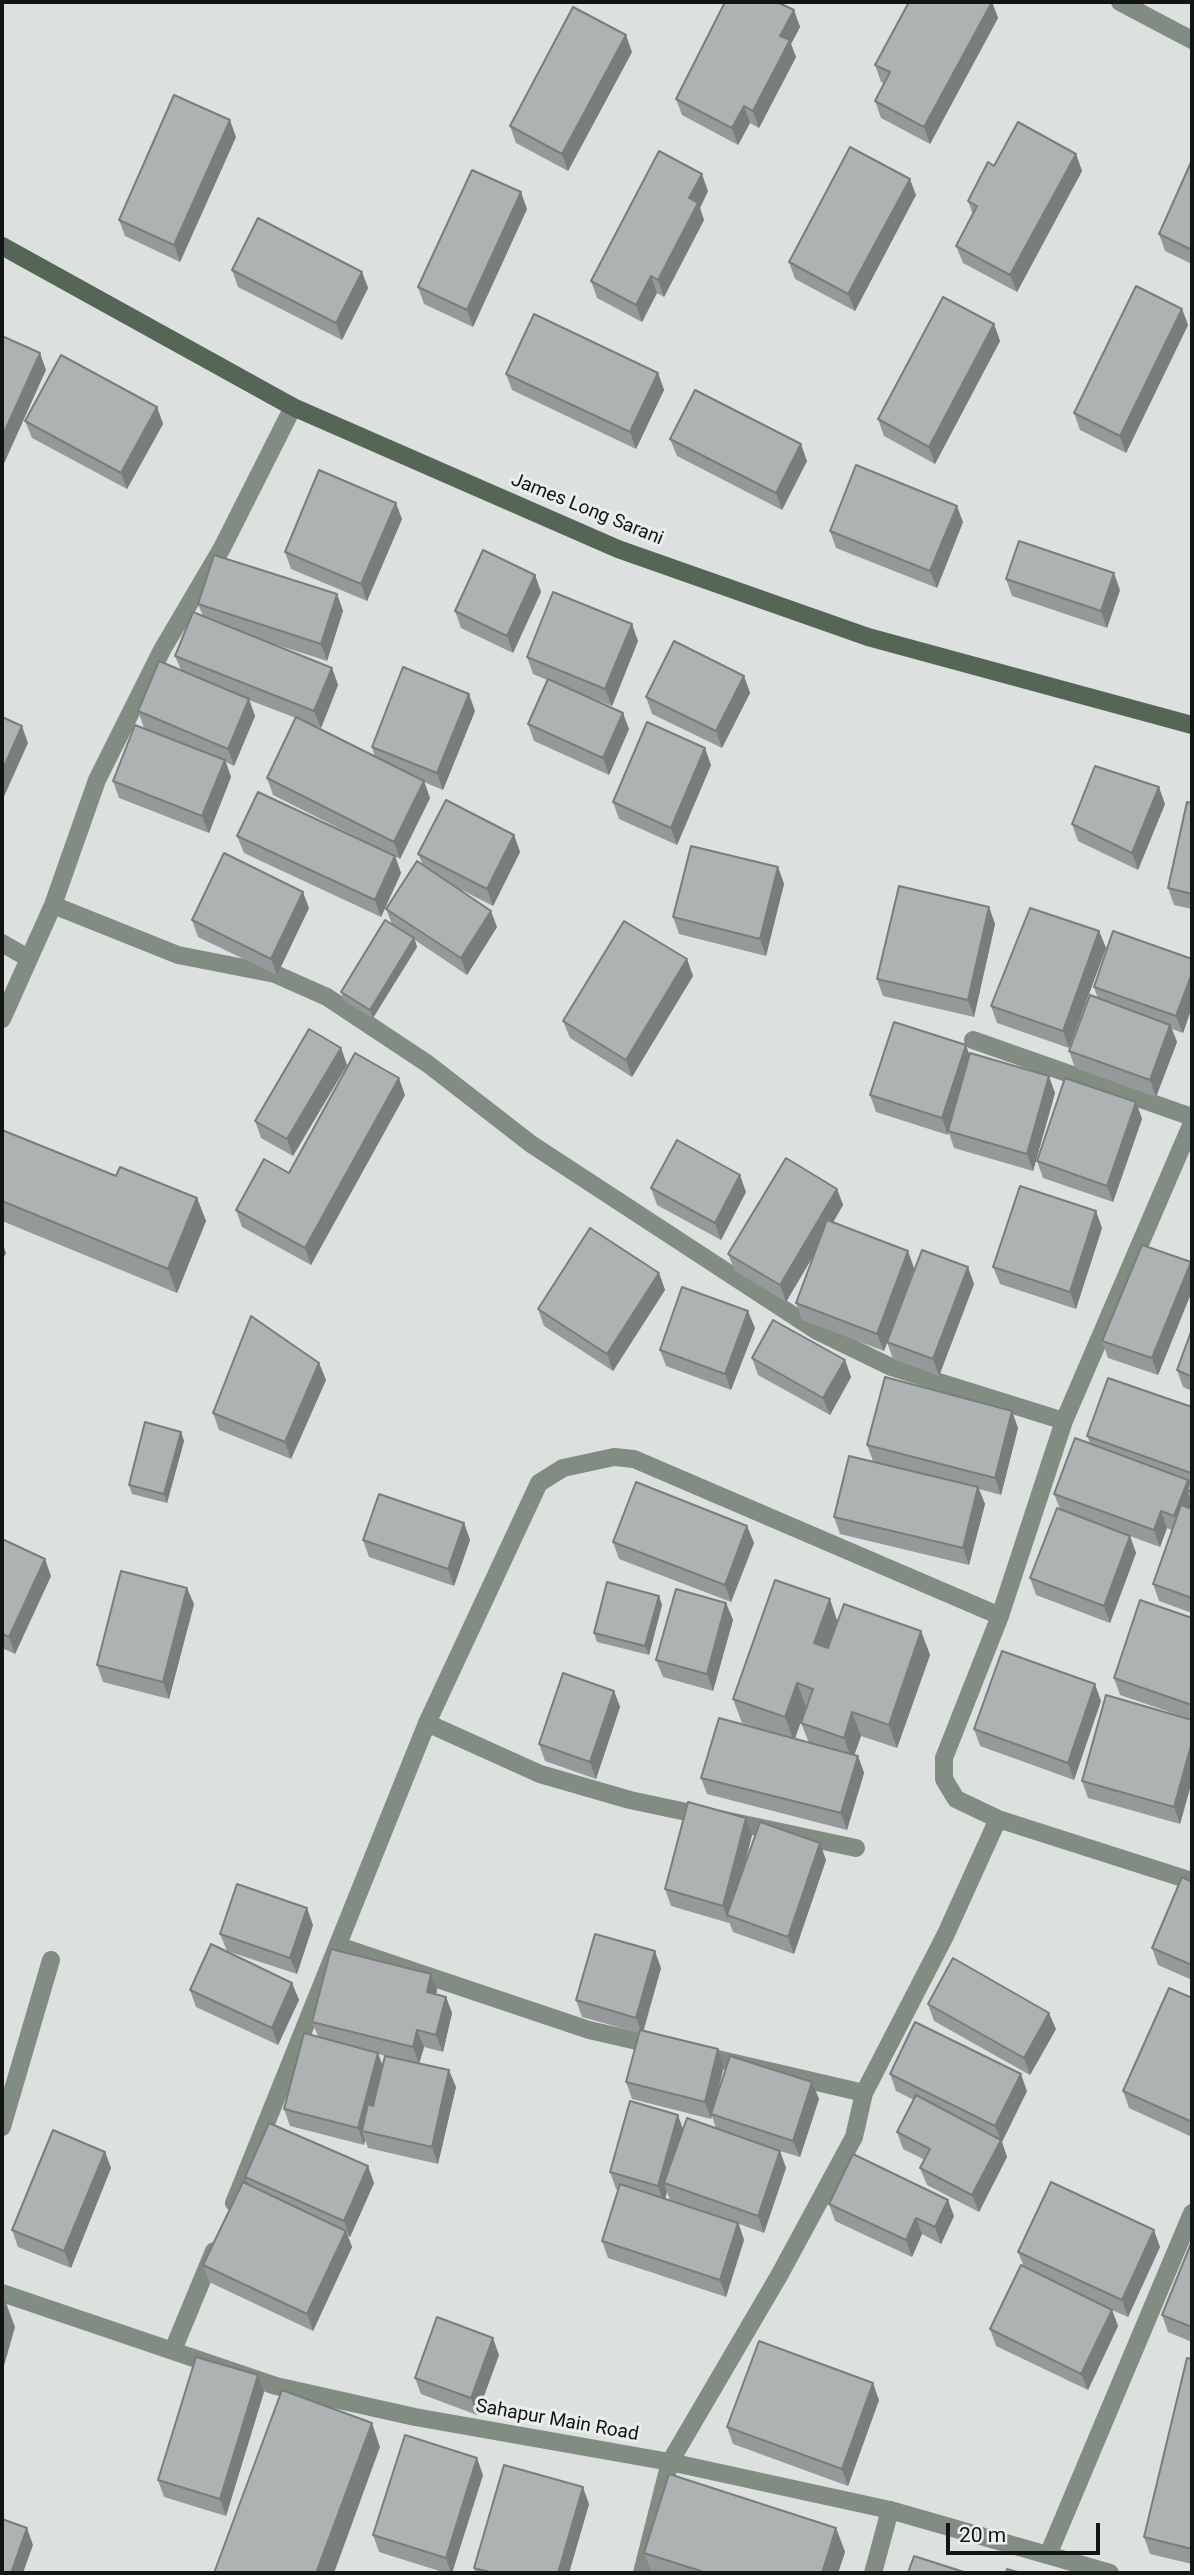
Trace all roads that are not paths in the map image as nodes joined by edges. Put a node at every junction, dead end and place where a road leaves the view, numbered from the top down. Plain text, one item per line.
1 (1120, 2) edge
2 (1192, 40) edge
3 (2, 246) edge
4 (293, 407) junction
5 (1192, 725) edge
6 (53, 905) junction
7 (2, 943) edge
8 (28, 958) junction
9 (2, 1019) edge
10 (973, 1040) dead end
11 (1192, 1117) edge
12 (1192, 1123) edge
13 (1064, 1421) junction
14 (1000, 1616) junction
15 (427, 1723) junction
16 (998, 1819) junction
17 (856, 1848) dead end
18 (1192, 1881) edge
19 (339, 1946) junction
20 (51, 1960) dead end
21 (864, 2093) junction
22 (2, 2127) edge
23 (1192, 2213) edge
24 (2, 2293) edge
25 (173, 2350) junction
26 (670, 2462) junction
27 (890, 2510) junction
28 (1048, 2555) junction
29 (642, 2573) edge
30 (873, 2573) edge
31 (1110, 2573) edge

1 - 2 street
3 - 4 main road, James Long Sarani
4 - 5 main road, James Long Sarani
4 - 6 street
6 - 8 street
6 - 13 street
7 - 8 street
8 - 9 street
10 - 11 street
12 - 13 street
13 - 14 street
14 - 15 street
14 - 16 street
15 - 17 street
15 - 19 street
16 - 18 street
16 - 21 street
19 - 21 street
19 - 25 street
20 - 22 street
21 - 26 street
23 - 28 street
24 - 25 street, Sahapur Main Road
25 - 26 street, Sahapur Main Road
26 - 27 street, Sahapur Main Road
26 - 29 street
27 - 28 street, Sahapur Main Road
27 - 30 street
28 - 31 street, Sahapur Main Road

